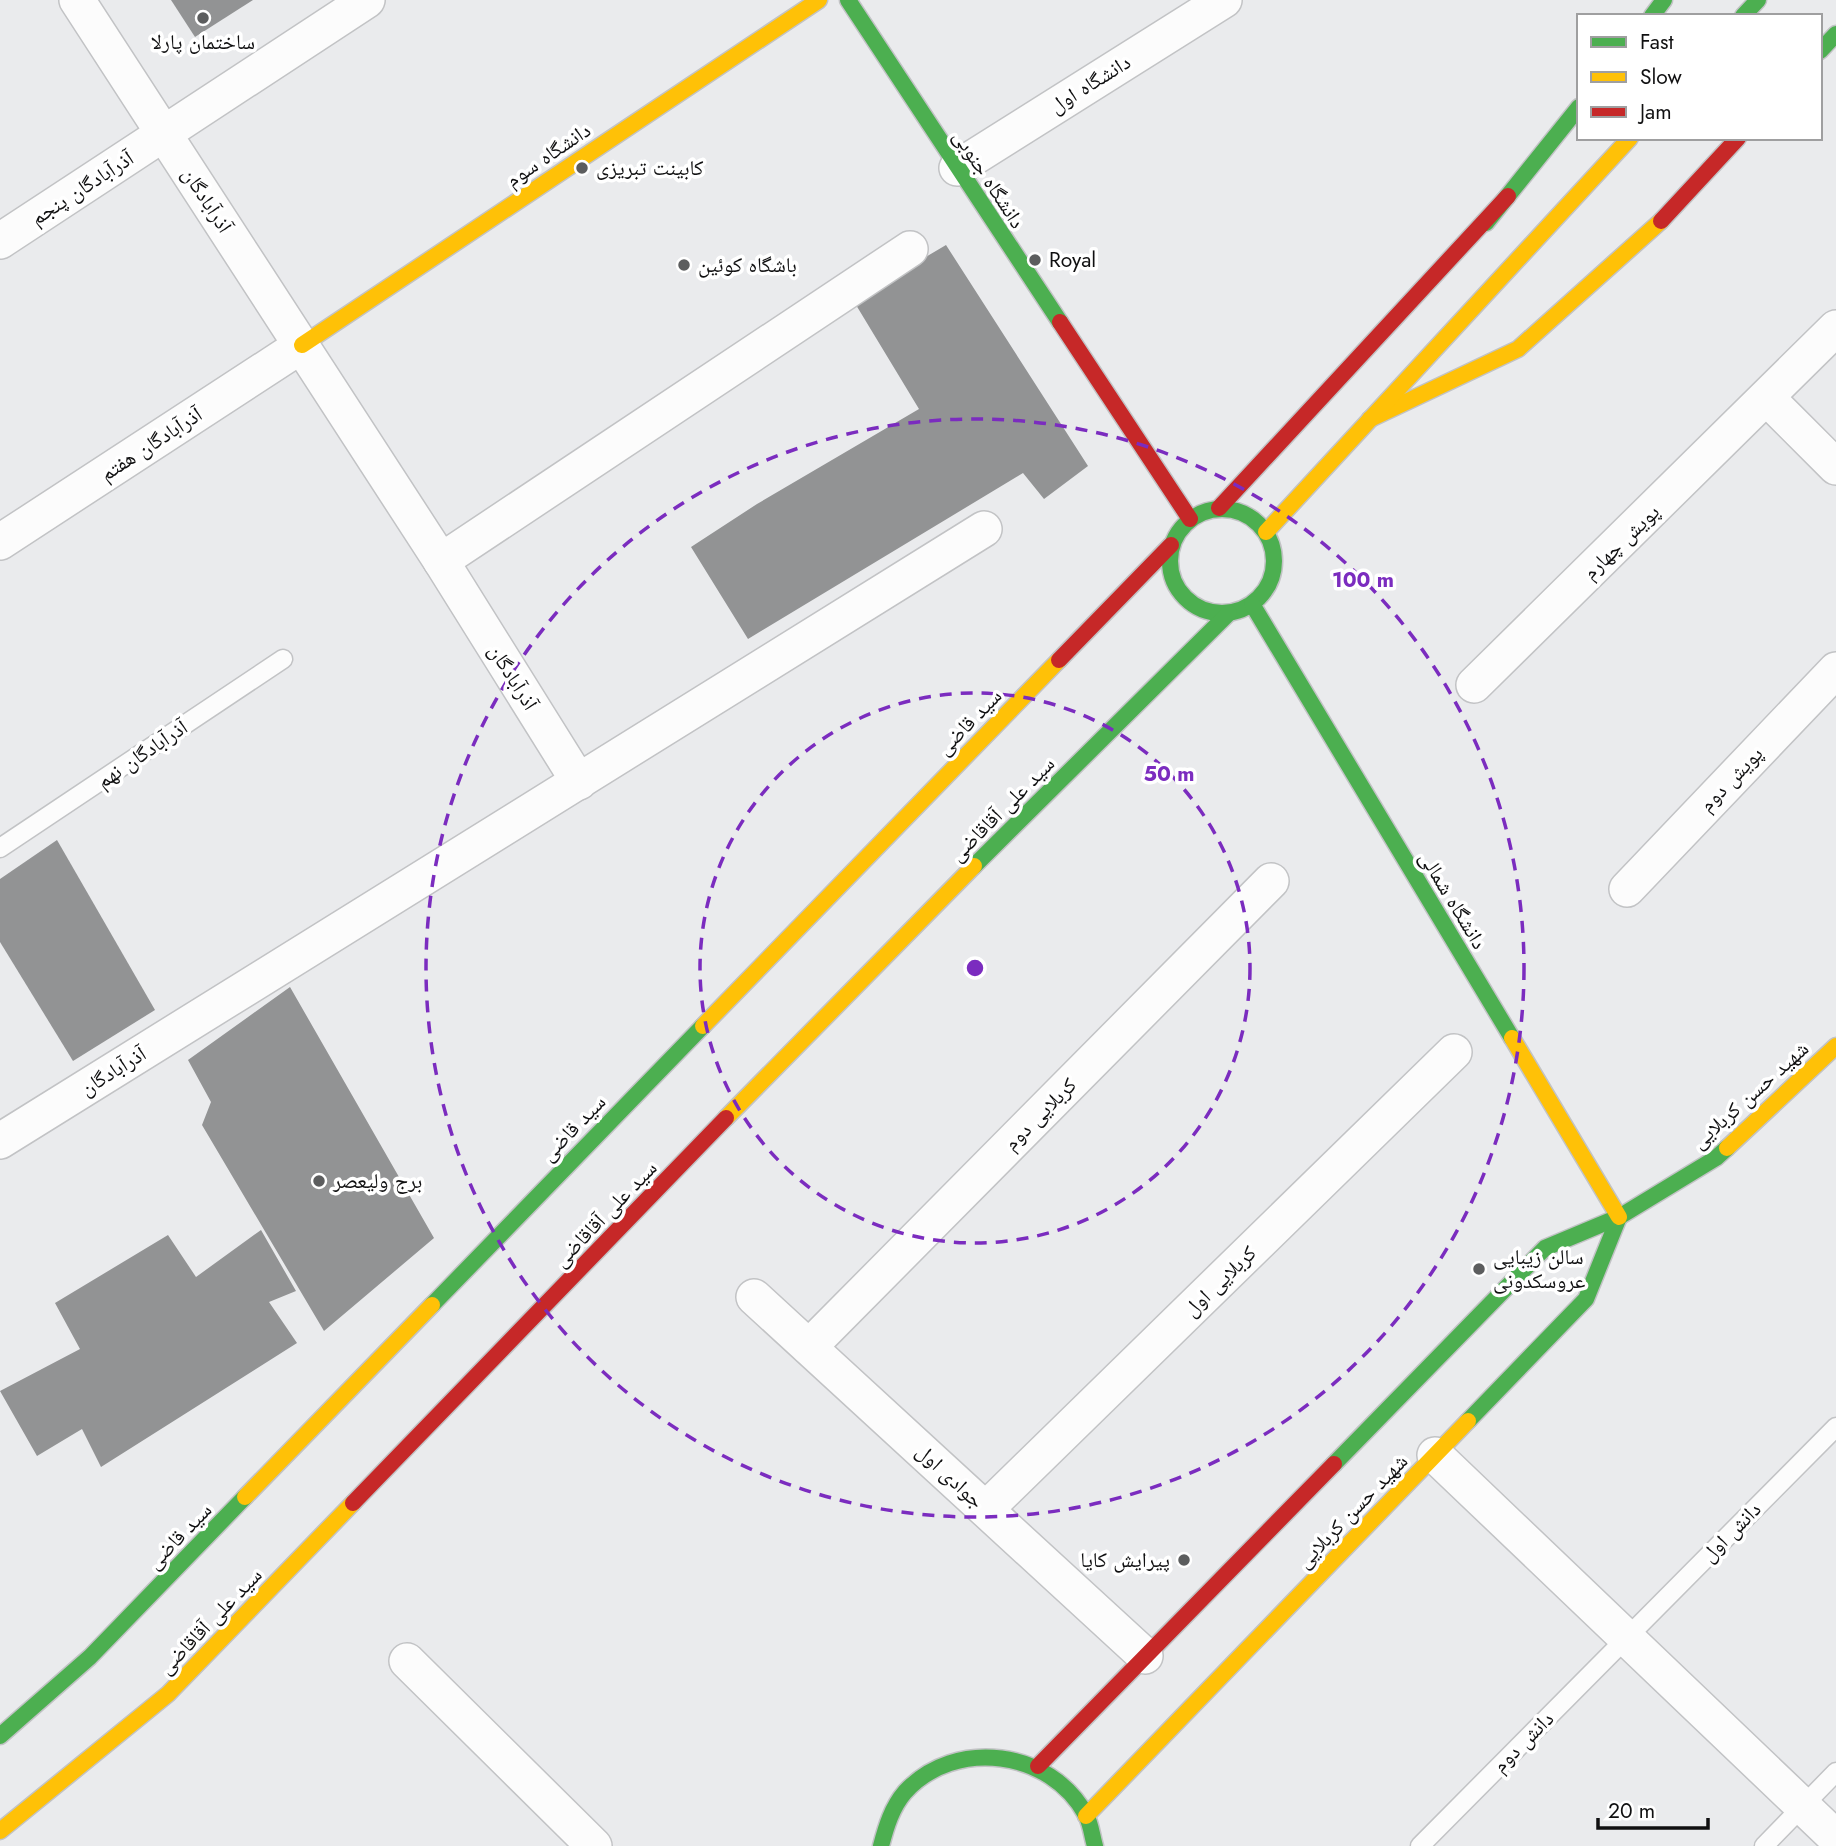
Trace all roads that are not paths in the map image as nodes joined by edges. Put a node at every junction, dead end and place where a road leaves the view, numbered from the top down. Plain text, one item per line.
1 (77, 0) edge
2 (367, 0) edge
3 (818, 0) edge
4 (848, 0) edge
5 (1224, 0) edge
6 (1680, 0) edge
7 (1758, 0) edge
8 (1668, 14) edge
9 (1746, 14) edge
10 (1836, 34) edge
11 (1822, 49) edge
12 (1577, 109) edge
13 (1577, 118) edge
14 (165, 135) junction
15 (1628, 140) edge
16 (1736, 140) edge
17 (957, 168) junction
18 (1486, 223) junction
19 (0, 242) edge
20 (910, 249) dead end
21 (1836, 328) edge
22 (302, 345) junction
23 (1767, 398) junction
24 (1370, 419) junction
25 (1836, 467) edge
26 (1219, 508) junction
27 (1190, 519) junction
28 (984, 529) dead end
29 (1266, 531) junction
30 (0, 542) edge
31 (1171, 545) junction
32 (441, 561) junction
33 (1252, 604) junction
34 (1229, 613) junction
35 (283, 659) dead end
36 (1836, 670) edge
37 (1474, 685) dead end
38 (579, 782) junction
39 (0, 848) edge
40 (1271, 881) dead end
41 (1627, 889) dead end
42 (1836, 1046) edge
43 (1454, 1052) dead end
44 (0, 1141) edge
45 (1619, 1216) junction
46 (754, 1297) dead end
47 (809, 1347) junction
48 (1836, 1427) edge
49 (1435, 1455) junction
50 (986, 1509) junction
51 (1626, 1637) junction
52 (1145, 1656) junction
53 (407, 1661) dead end
54 (0, 1735) edge
55 (1038, 1766) junction
56 (1836, 1772) edge
57 (1802, 1806) junction
58 (1086, 1816) junction
59 (0, 1831) edge
60 (1836, 1838) edge
61 (594, 1846) edge
62 (881, 1846) edge
63 (1095, 1846) edge
64 (1420, 1846) edge
65 (1764, 1846) edge

1 - 14 street, آذرآبادگان
2 - 14 street, آذرآبادگان پنجم
3 - 22 main road, دانشگاه سوم
4 - 17 main road, دانشگاه جنوبی
5 - 17 street, دانشگاه اول
6 - 8 main road
7 - 9 main road
10 - 11 main road
12 - 18 main road
13 - 18 main road
14 - 19 street, آذرآبادگان پنجم
14 - 22 street, آذرآبادگان
15 - 24 main road
16 - 24 main road
17 - 27 main road, دانشگاه جنوبی
18 - 26 main road
20 - 32 street
21 - 23 street, پویش چهارم
22 - 30 street, آذرآبادگان هفتم
22 - 32 street, آذرآبادگان
23 - 25 street
23 - 37 street, پویش چهارم
24 - 29 main road
26 - 27 main road
26 - 29 main road
27 - 31 main road
28 - 38 street
29 - 33 main road
31 - 34 main road
31 - 54 main road, سید قاضی
32 - 38 street, آذرآبادگان
33 - 34 main road
33 - 45 main road, دانشگاه شمالی
34 - 59 main road, سید علی آقاقاضی
35 - 39 lane, آذرآبادگان نهم
36 - 41 street, پویش دوم
38 - 44 street, آذرآبادگان
40 - 47 street, کربلایی دوم
42 - 45 main road, شهید حسن کربلایی
43 - 50 street, کربلایی اول
45 - 49 main road, شهید حسن کربلایی
45 - 52 main road, شهید حسن کربلایی
46 - 47 street, جوادی اول
47 - 50 street, جوادی اول
48 - 51 lane, دانش اول
49 - 51 street
49 - 58 main road, شهید حسن کربلایی
50 - 52 street, جوادی اول
51 - 57 street
51 - 64 lane, دانش دوم
52 - 55 main road, شهید حسن کربلایی
53 - 61 street
55 - 58 main road
55 - 62 main road
56 - 57 lane
57 - 60 street
57 - 65 lane
58 - 63 main road

